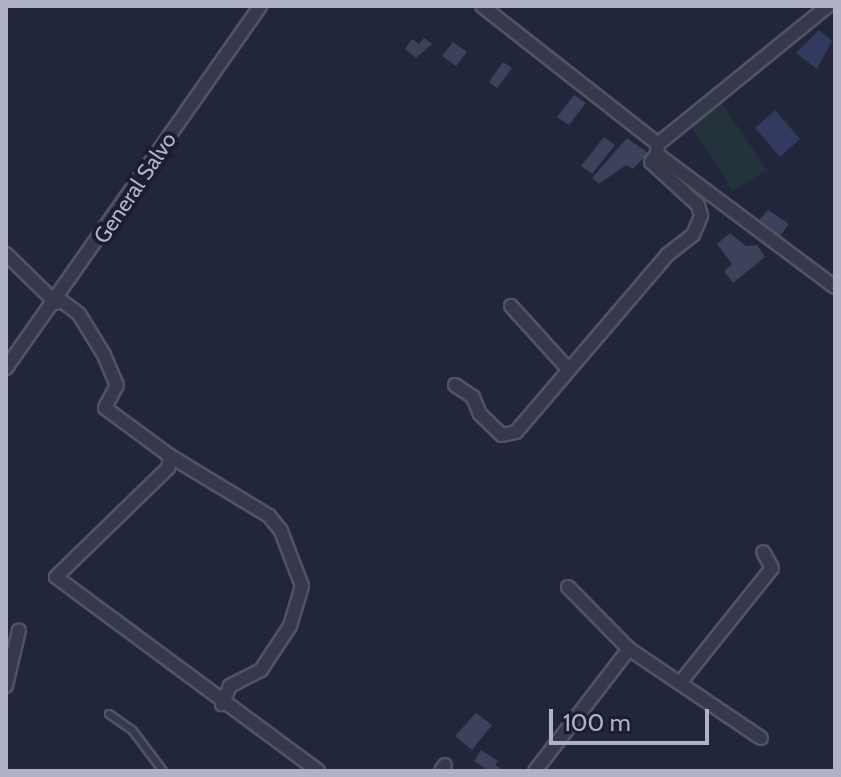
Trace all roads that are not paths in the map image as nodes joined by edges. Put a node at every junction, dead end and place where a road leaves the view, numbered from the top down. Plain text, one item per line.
1 (260, 6) edge
2 (482, 6) edge
3 (828, 6) edge
4 (657, 149) junction
5 (6, 254) edge
6 (835, 287) edge
7 (57, 301) junction
8 (511, 306) dead end
9 (6, 368) edge
10 (569, 370) junction
11 (455, 385) dead end
12 (170, 456) junction
13 (763, 552) dead end
14 (568, 587) dead end
15 (19, 630) dead end
16 (629, 649) junction
17 (680, 683) junction
18 (6, 686) edge
19 (222, 704) junction
20 (109, 714) dead end
21 (761, 738) dead end
22 (163, 771) edge
23 (318, 771) edge
24 (535, 771) edge

1 - 7 street, General Salvo
2 - 4 street
3 - 4 street
4 - 6 street
4 - 10 street
5 - 7 street
7 - 9 street, General Salvo
7 - 12 street
8 - 10 street
10 - 11 street
12 - 19 street
12 - 19 street
13 - 17 street
14 - 16 street
15 - 18 street
16 - 17 street
16 - 24 street
17 - 21 street
19 - 23 street
20 - 22 lane

